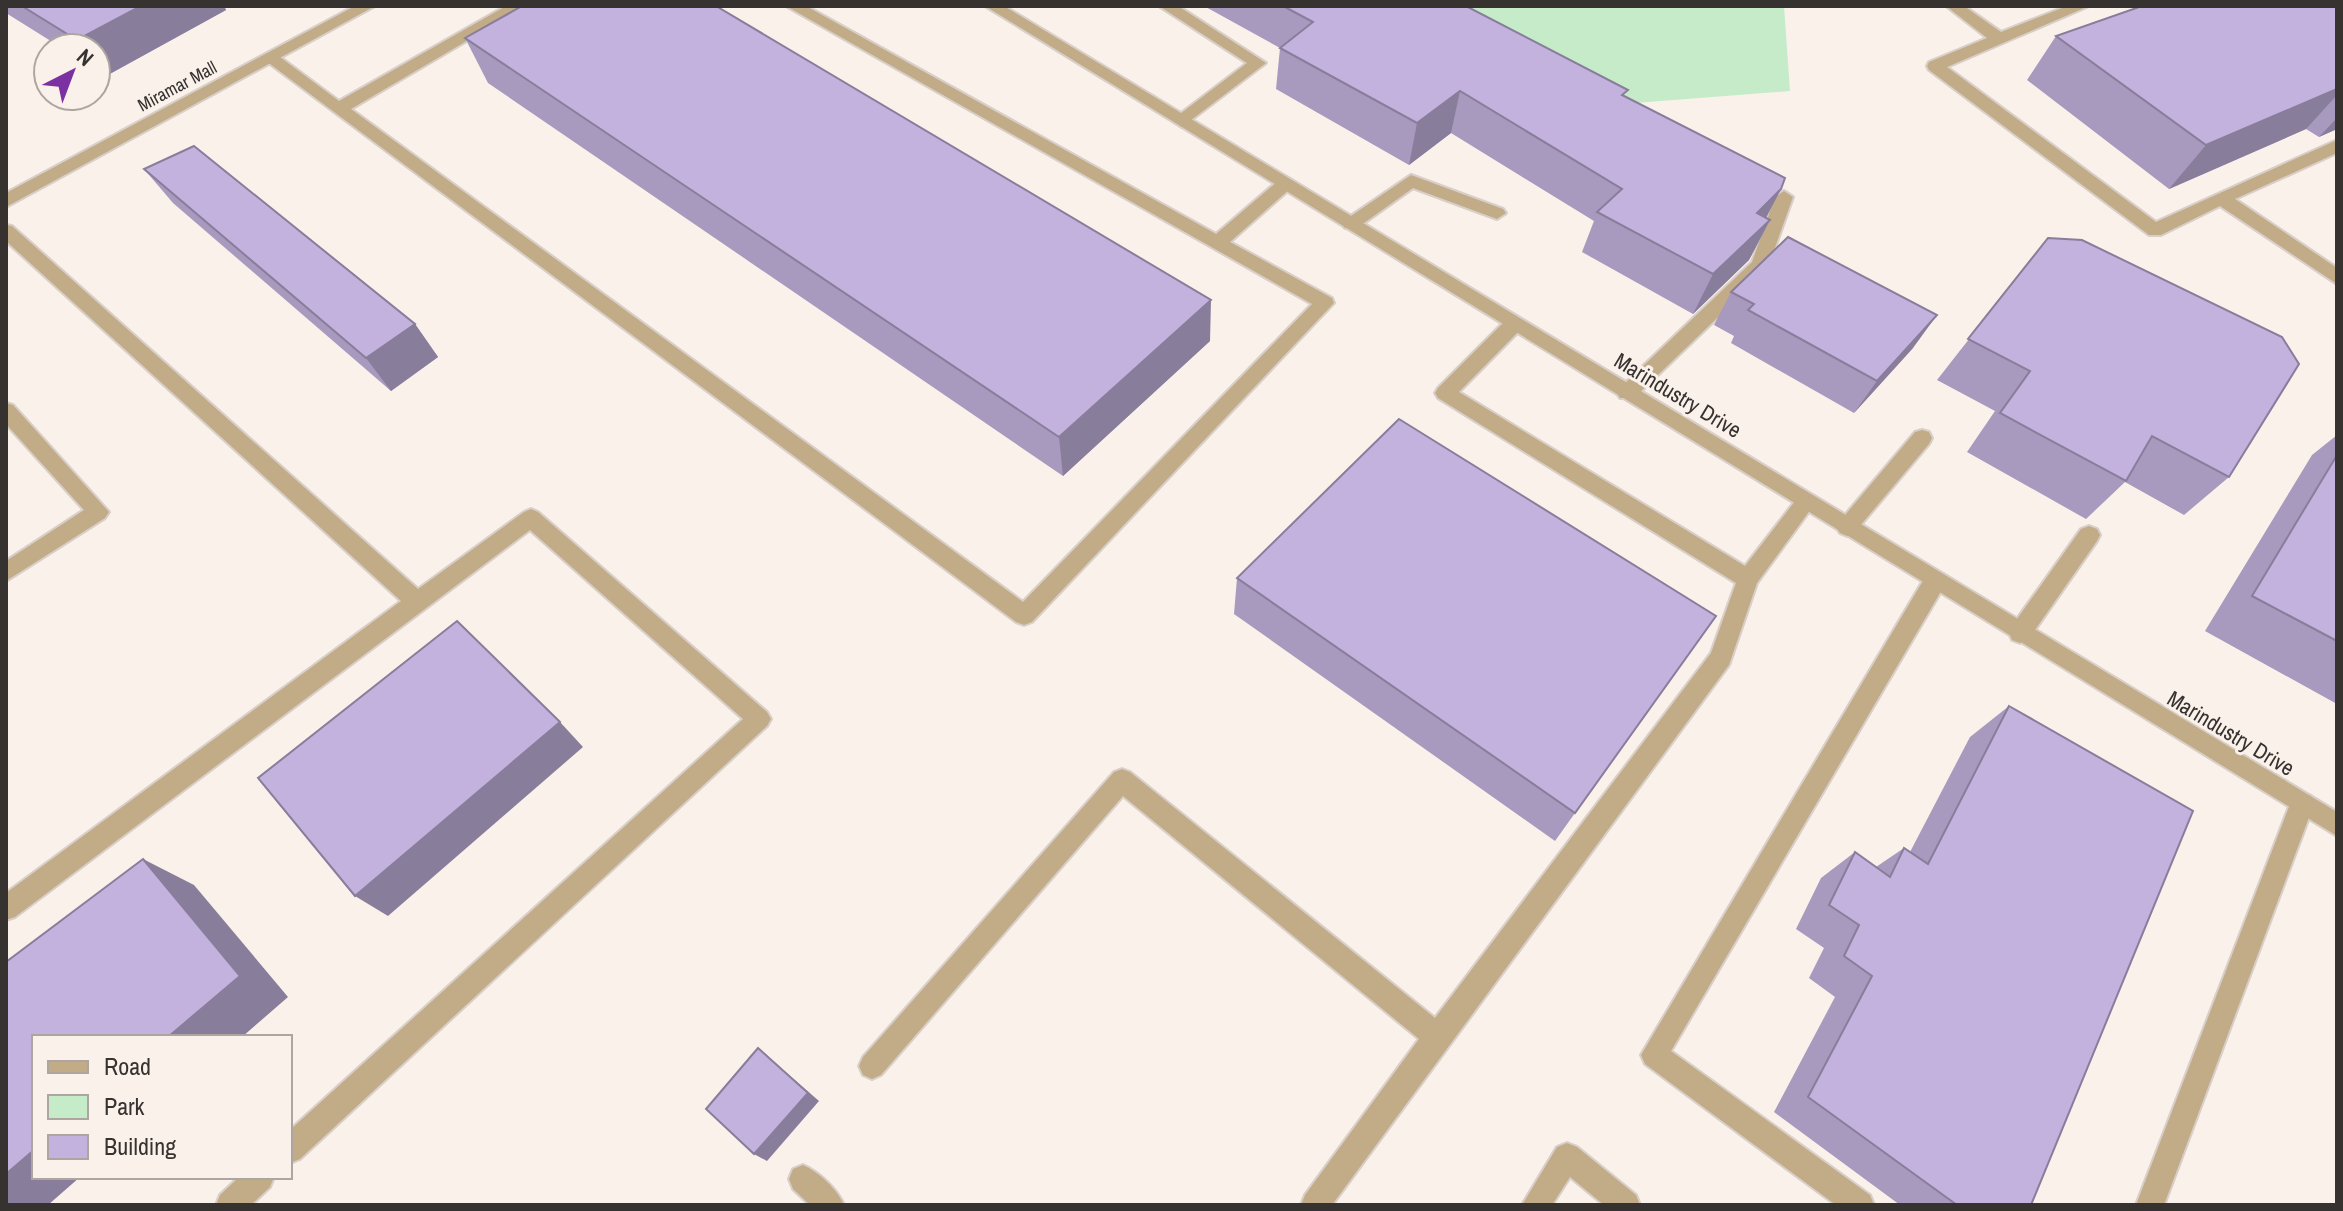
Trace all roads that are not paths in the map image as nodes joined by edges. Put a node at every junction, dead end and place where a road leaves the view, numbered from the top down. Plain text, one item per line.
1 (367, 6) edge
2 (518, 6) edge
3 (794, 6) edge
4 (993, 6) edge
5 (1167, 6) edge
6 (1954, 6) edge
7 (2081, 6) edge
8 (1999, 39) junction
9 (270, 58) junction
10 (338, 109) junction
11 (1182, 121) junction
12 (2337, 146) edge
13 (1285, 184) junction
14 (1784, 197) edge
15 (2221, 198) junction
16 (6, 201) edge
17 (1497, 213) dead end
18 (1351, 224) junction
19 (6, 231) edge
20 (1217, 243) junction
21 (2337, 277) edge
22 (1514, 324) junction
23 (1627, 393) junction
24 (6, 411) edge
25 (1922, 438) dead end
26 (1806, 502) junction
27 (1847, 527) junction
28 (2089, 535) dead end
29 (6, 572) edge
30 (1748, 579) junction
31 (1935, 581) junction
32 (417, 602) junction
33 (2020, 633) junction
34 (2302, 804) junction
35 (2337, 825) edge
36 (6, 908) edge
37 (1437, 1037) junction
38 (872, 1066) dead end
39 (292, 1147) edge
40 (258, 1179) edge
41 (803, 1179) dead end
42 (230, 1205) edge
43 (830, 1205) edge
44 (1315, 1205) edge
45 (1536, 1205) edge
46 (1626, 1205) edge
47 (1860, 1205) edge
48 (2150, 1205) edge

1 - 9 street, Miramar Mall
2 - 10 street
3 - 20 street
4 - 11 street, Marindustry Drive
5 - 11 street
6 - 8 street
7 - 8 street
8 - 15 street
9 - 10 street
9 - 16 street, Miramar Mall
10 - 20 street
11 - 13 street, Marindustry Drive
12 - 15 street
13 - 18 street, Marindustry Drive
13 - 20 street
14 - 23 street
15 - 21 street
17 - 18 street
18 - 22 street, Marindustry Drive
19 - 32 street
22 - 23 street, Marindustry Drive
22 - 30 street
23 - 26 street, Marindustry Drive
24 - 29 street
25 - 27 street
26 - 27 street, Marindustry Drive
26 - 30 street
27 - 31 street, Marindustry Drive
28 - 33 street
30 - 37 street
31 - 33 street, Marindustry Drive
31 - 47 street
32 - 36 street
32 - 39 street
33 - 34 street, Marindustry Drive
34 - 35 street, Marindustry Drive
34 - 48 street
37 - 38 street
37 - 44 street
40 - 42 street
41 - 43 street
45 - 46 street

